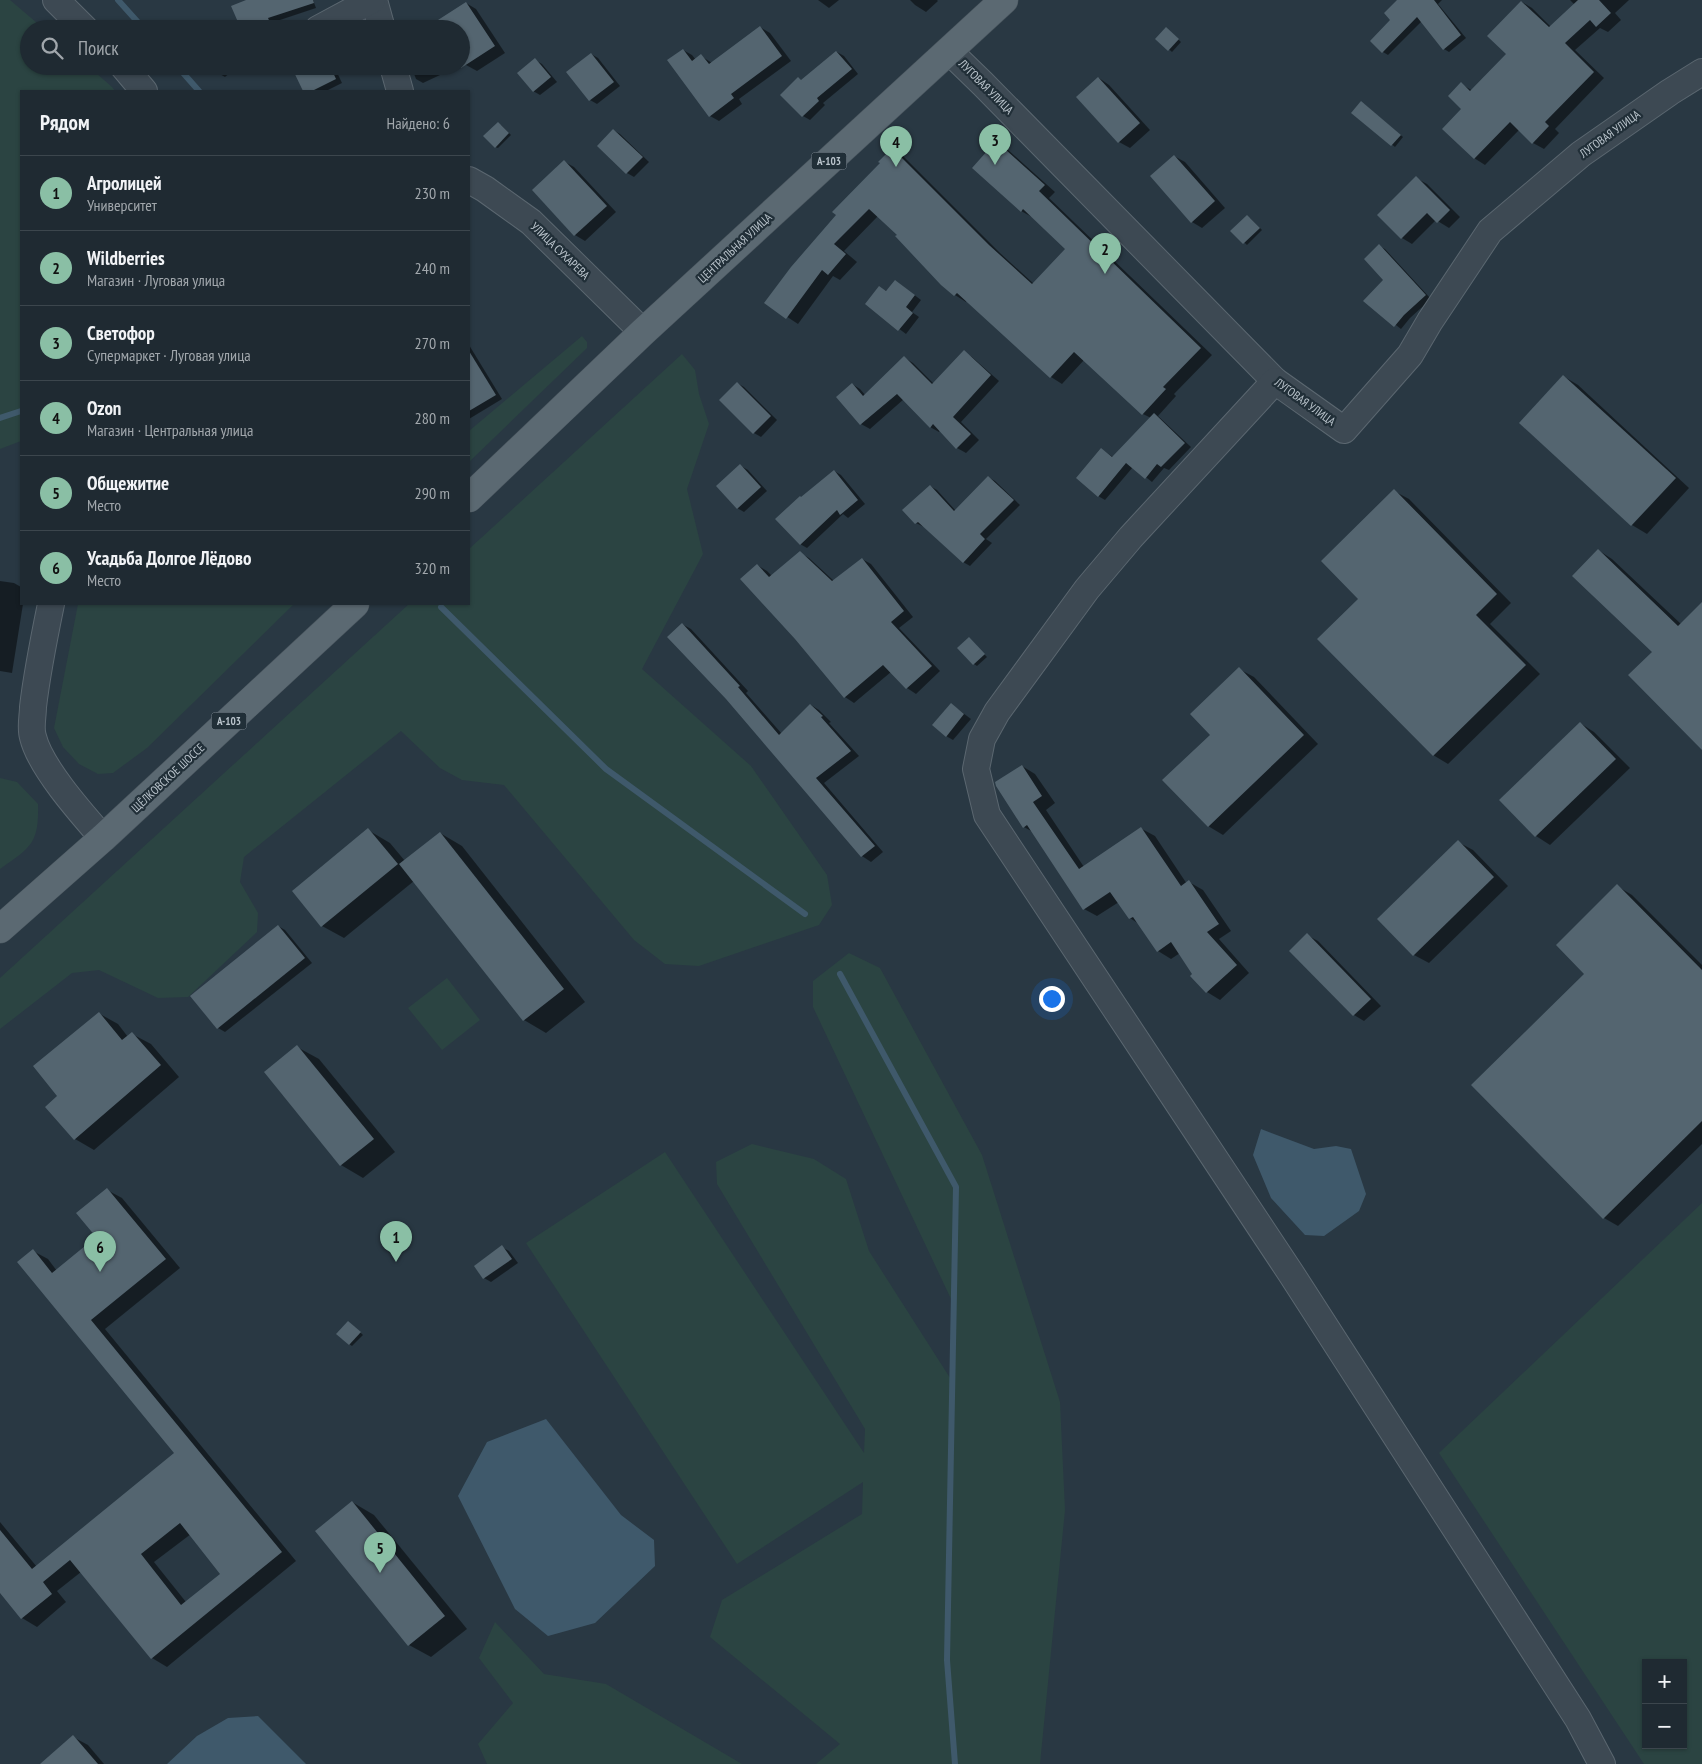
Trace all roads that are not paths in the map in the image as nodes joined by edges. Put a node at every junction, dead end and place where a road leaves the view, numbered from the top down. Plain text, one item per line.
1 (56, 0) edge
2 (373, 0) edge
3 (1004, 0) edge
4 (76, 20) edge
5 (335, 20) edge
6 (379, 20) edge
7 (949, 51) junction
8 (1702, 72) edge
9 (131, 75) edge
10 (396, 75) edge
11 (143, 90) edge
12 (400, 90) edge
13 (470, 181) edge
14 (643, 332) junction
15 (1275, 381) junction
16 (470, 497) edge
17 (51, 605) edge
18 (354, 605) edge
19 (103, 838) junction
20 (0, 929) edge
21 (1602, 1764) edge

1 - 4 street
2 - 5 street
2 - 6 street
3 - 7 main road, ЦЕНТРАЛЬНАЯ УЛИЦА / А-103
7 - 14 main road, ЦЕНТРАЛЬНАЯ УЛИЦА / А-103
7 - 15 street, ЛУГОВАЯ УЛИЦА
8 - 15 street, ЛУГОВАЯ УЛИЦА
9 - 11 street
10 - 12 street
13 - 14 street, УЛИЦА СУХАРЕВА
14 - 16 main road, ЦЕНТРАЛЬНАЯ УЛИЦА / А-103
15 - 21 street
17 - 19 street
18 - 19 main road, ЩЁЛКОВСКОЕ ШОССЕ / А-103
19 - 20 main road, ЩЁЛКОВСКОЕ ШОССЕ / А-103

